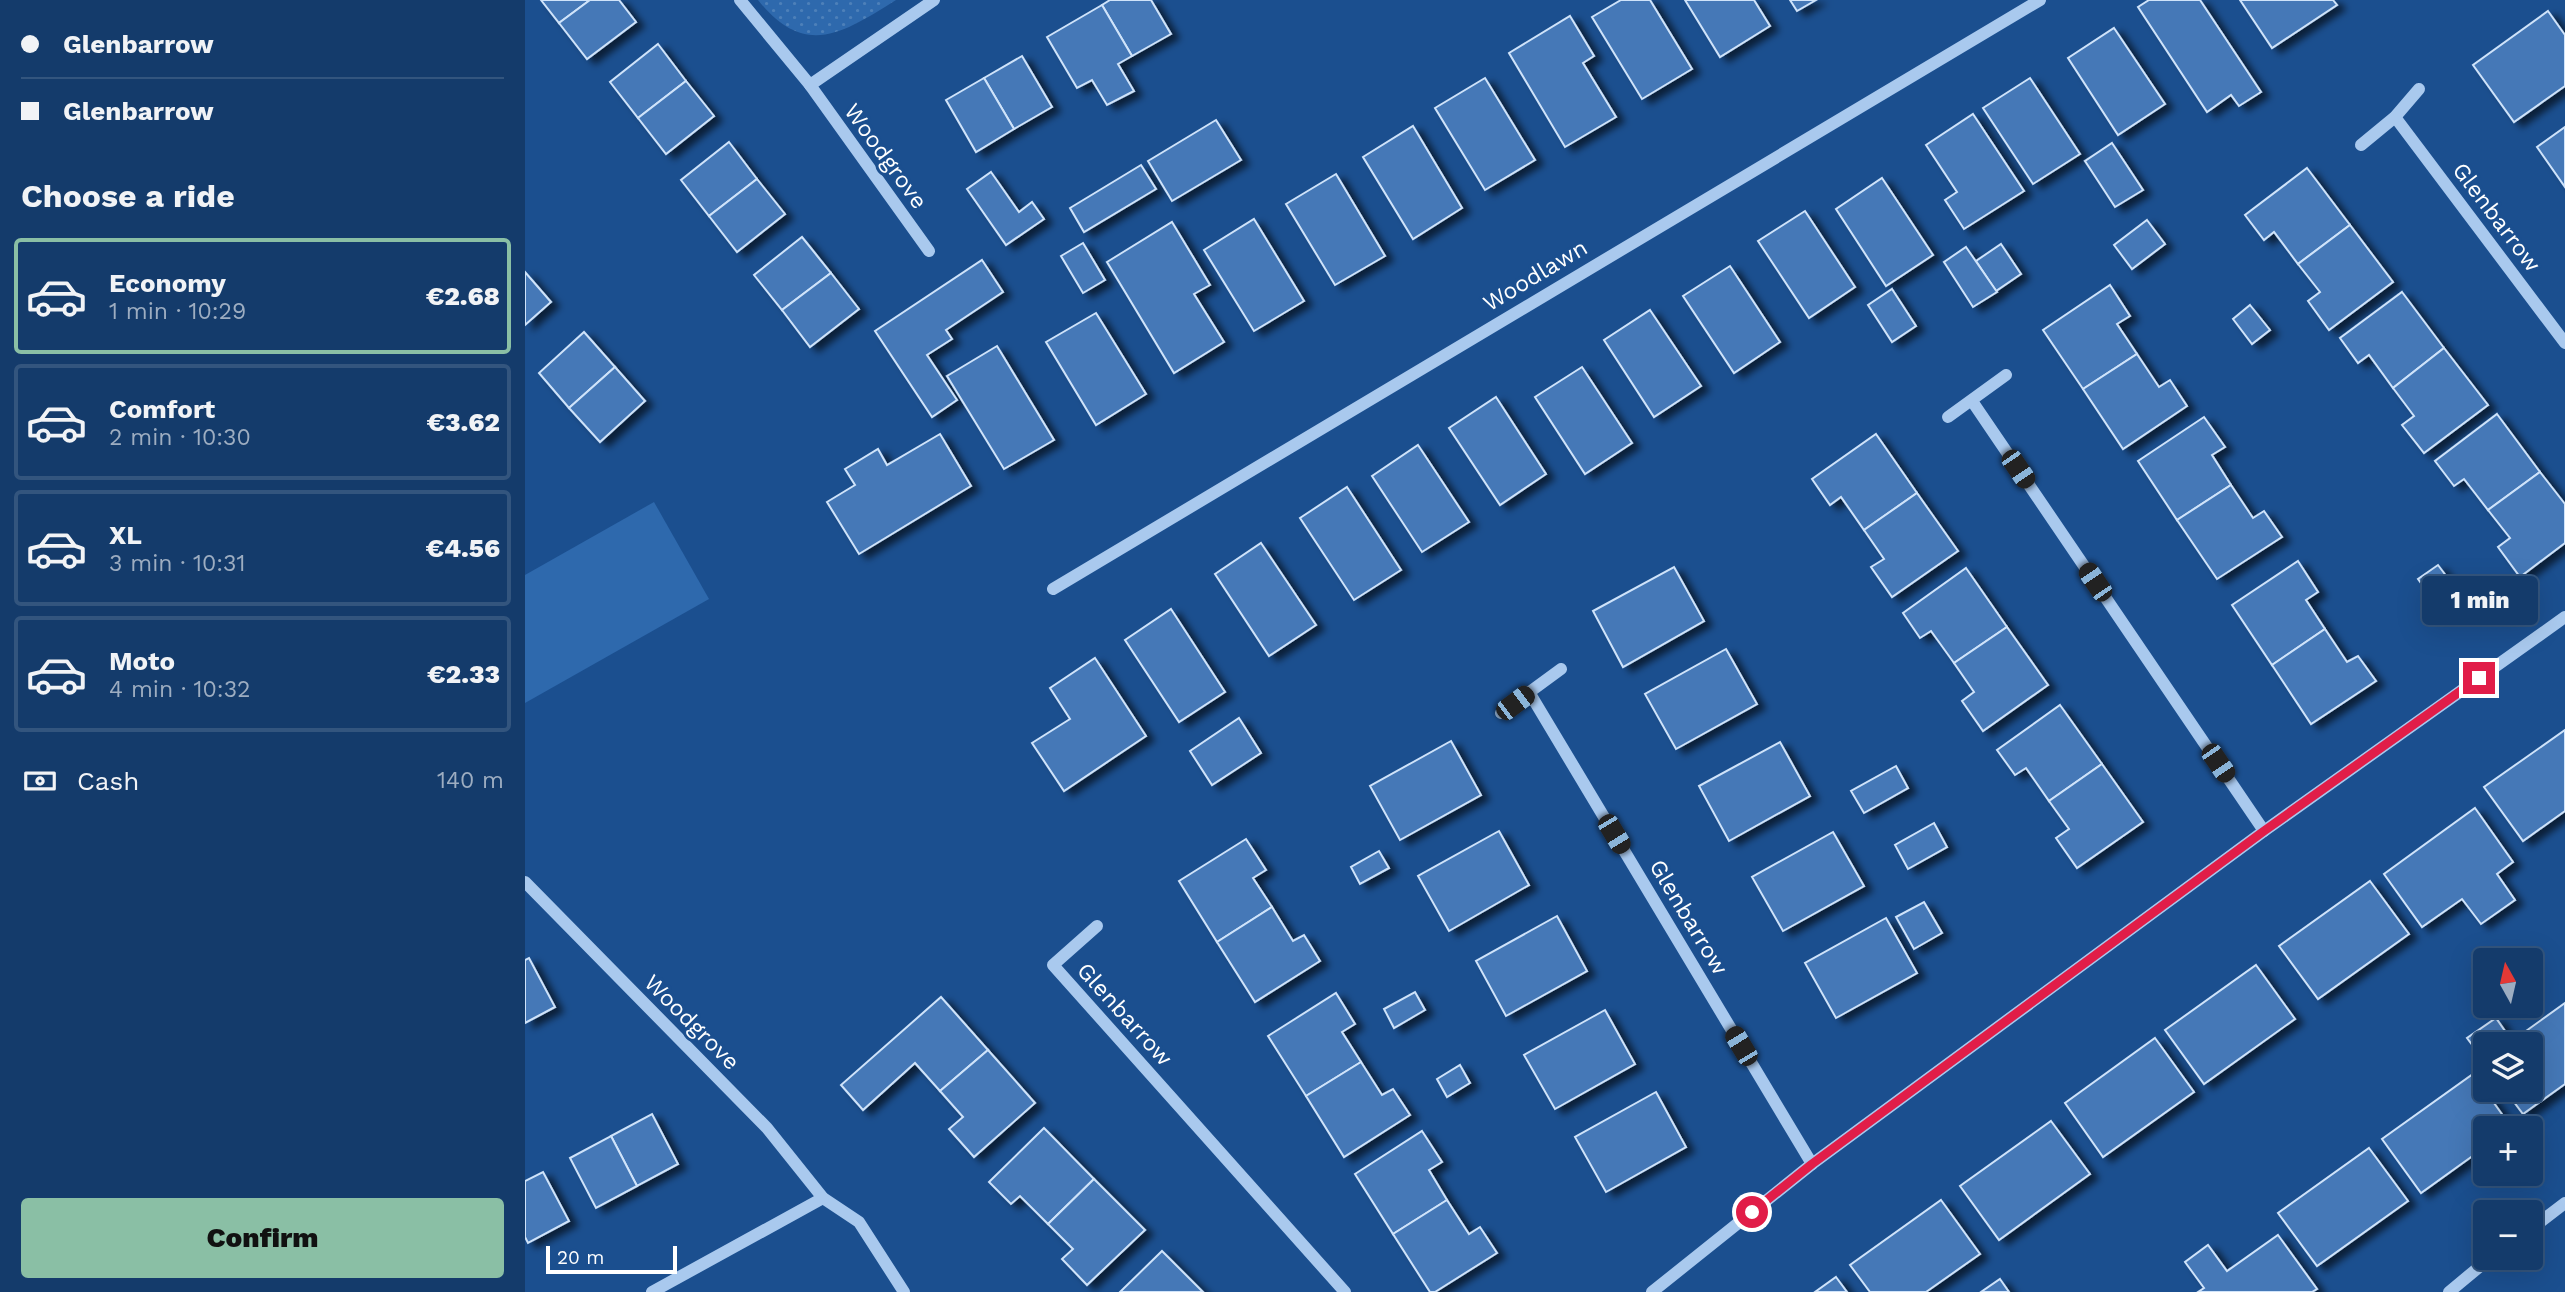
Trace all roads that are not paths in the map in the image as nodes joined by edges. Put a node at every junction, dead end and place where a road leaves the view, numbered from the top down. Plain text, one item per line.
1 (740, 0) edge
2 (934, 0) edge
3 (2040, 0) edge
4 (810, 85) junction
5 (2419, 89) dead end
6 (2395, 117) junction
7 (2361, 145) dead end
8 (929, 251) dead end
9 (2565, 343) edge
10 (2006, 375) dead end
11 (1972, 401) junction
12 (1948, 417) dead end
13 (1053, 589) dead end
14 (2565, 617) edge
15 (1561, 669) dead end
16 (1529, 692) junction
17 (1501, 713) dead end
18 (2264, 831) junction
19 (525, 882) edge
20 (1097, 926) dead end
21 (1812, 1164) junction
22 (823, 1198) junction
23 (2565, 1203) edge
24 (2543, 1220) edge
25 (2476, 1270) edge
26 (652, 1292) edge
27 (904, 1292) edge
28 (1345, 1292) edge
29 (1652, 1292) edge
30 (2449, 1292) edge

1 - 4 street, Woodgrove
2 - 4 street
3 - 13 street, Woodlawn
4 - 8 street, Woodgrove
5 - 6 street
6 - 7 street
6 - 9 street, Glenbarrow
10 - 11 street
11 - 12 street
11 - 18 street
14 - 18 street
15 - 16 street
16 - 17 street
16 - 21 street, Glenbarrow
18 - 21 street
19 - 22 street, Woodgrove
20 - 28 street, Glenbarrow
21 - 29 street
22 - 26 street
22 - 27 street, Woodgrove
23 - 24 street
25 - 30 street

